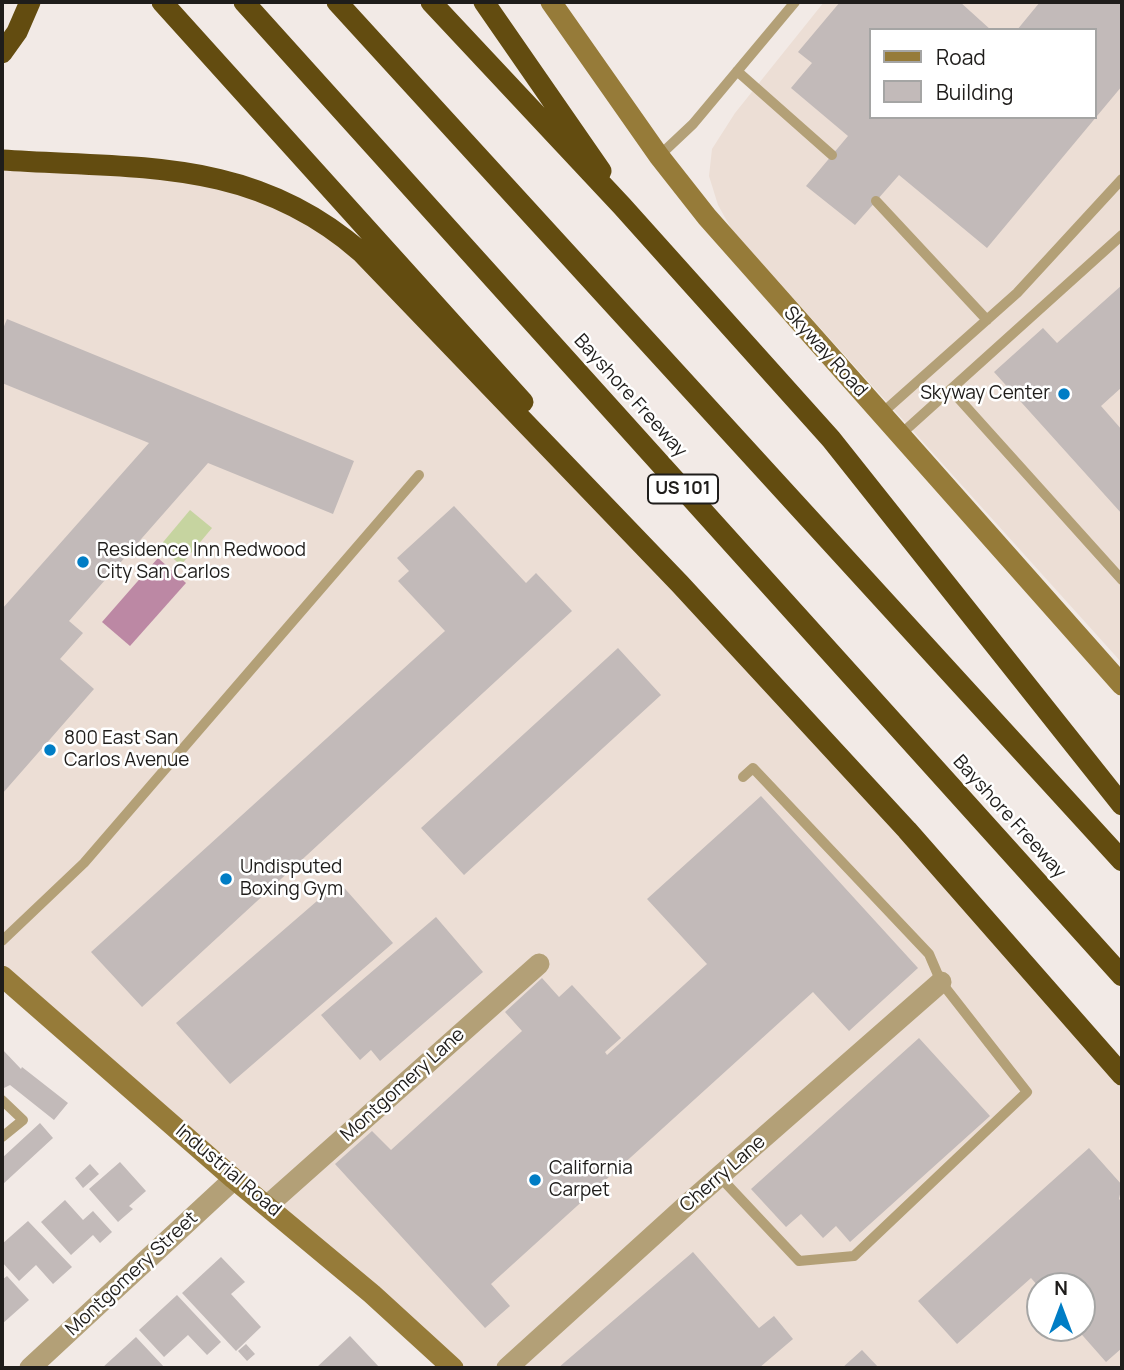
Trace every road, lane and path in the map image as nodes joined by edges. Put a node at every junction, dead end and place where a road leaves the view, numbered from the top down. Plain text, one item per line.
1 (30, 2) edge
2 (162, 2) edge
3 (244, 2) edge
4 (337, 2) edge
5 (431, 2) edge
6 (484, 2) edge
7 (551, 2) edge
8 (795, 2) edge
9 (2, 54) edge
10 (737, 71) junction
11 (832, 155) dead end
12 (659, 156) junction
13 (2, 160) edge
14 (1122, 179) edge
15 (876, 201) dead end
16 (622, 206) junction
17 (1122, 235) edge
18 (987, 320) junction
19 (951, 390) junction
20 (881, 414) junction
21 (900, 435) junction
22 (419, 475) dead end
23 (1122, 580) edge
24 (680, 584) junction
25 (1118, 673) edge
26 (743, 777) dead end
27 (1122, 805) edge
28 (1122, 861) edge
29 (2, 941) edge
30 (539, 964) dead end
31 (1122, 975) edge
32 (2, 976) edge
33 (942, 982) junction
34 (1122, 1075) edge
35 (2, 1100) edge
36 (2, 1137) edge
37 (720, 1177) junction
38 (234, 1179) junction
39 (268, 1205) junction
40 (30, 1368) edge
41 (453, 1368) edge
42 (507, 1368) edge

1 - 9 highway
2 - 24 highway
3 - 31 highway, Bayshore Freeway / US 101
4 - 28 highway
5 - 16 highway
6 - 16 highway
7 - 12 street, Skyway Road
8 - 10 lane
10 - 11 lane
10 - 12 lane
12 - 20 street, Skyway Road
13 - 24 highway
14 - 18 lane
15 - 18 lane
16 - 27 highway
17 - 19 lane
18 - 20 lane
19 - 21 lane
19 - 23 lane
20 - 21 street, Skyway Road
21 - 25 street, Skyway Road
22 - 29 lane
24 - 34 highway
26 - 33 lane
30 - 39 street, Montgomery Lane
32 - 38 street, Industrial Road
33 - 37 street, Cherry Lane
33 - 37 lane
35 - 36 lane
37 - 42 street, Cherry Lane
38 - 39 street, Industrial Road
38 - 40 street, Montgomery Street
39 - 41 street, Industrial Road

